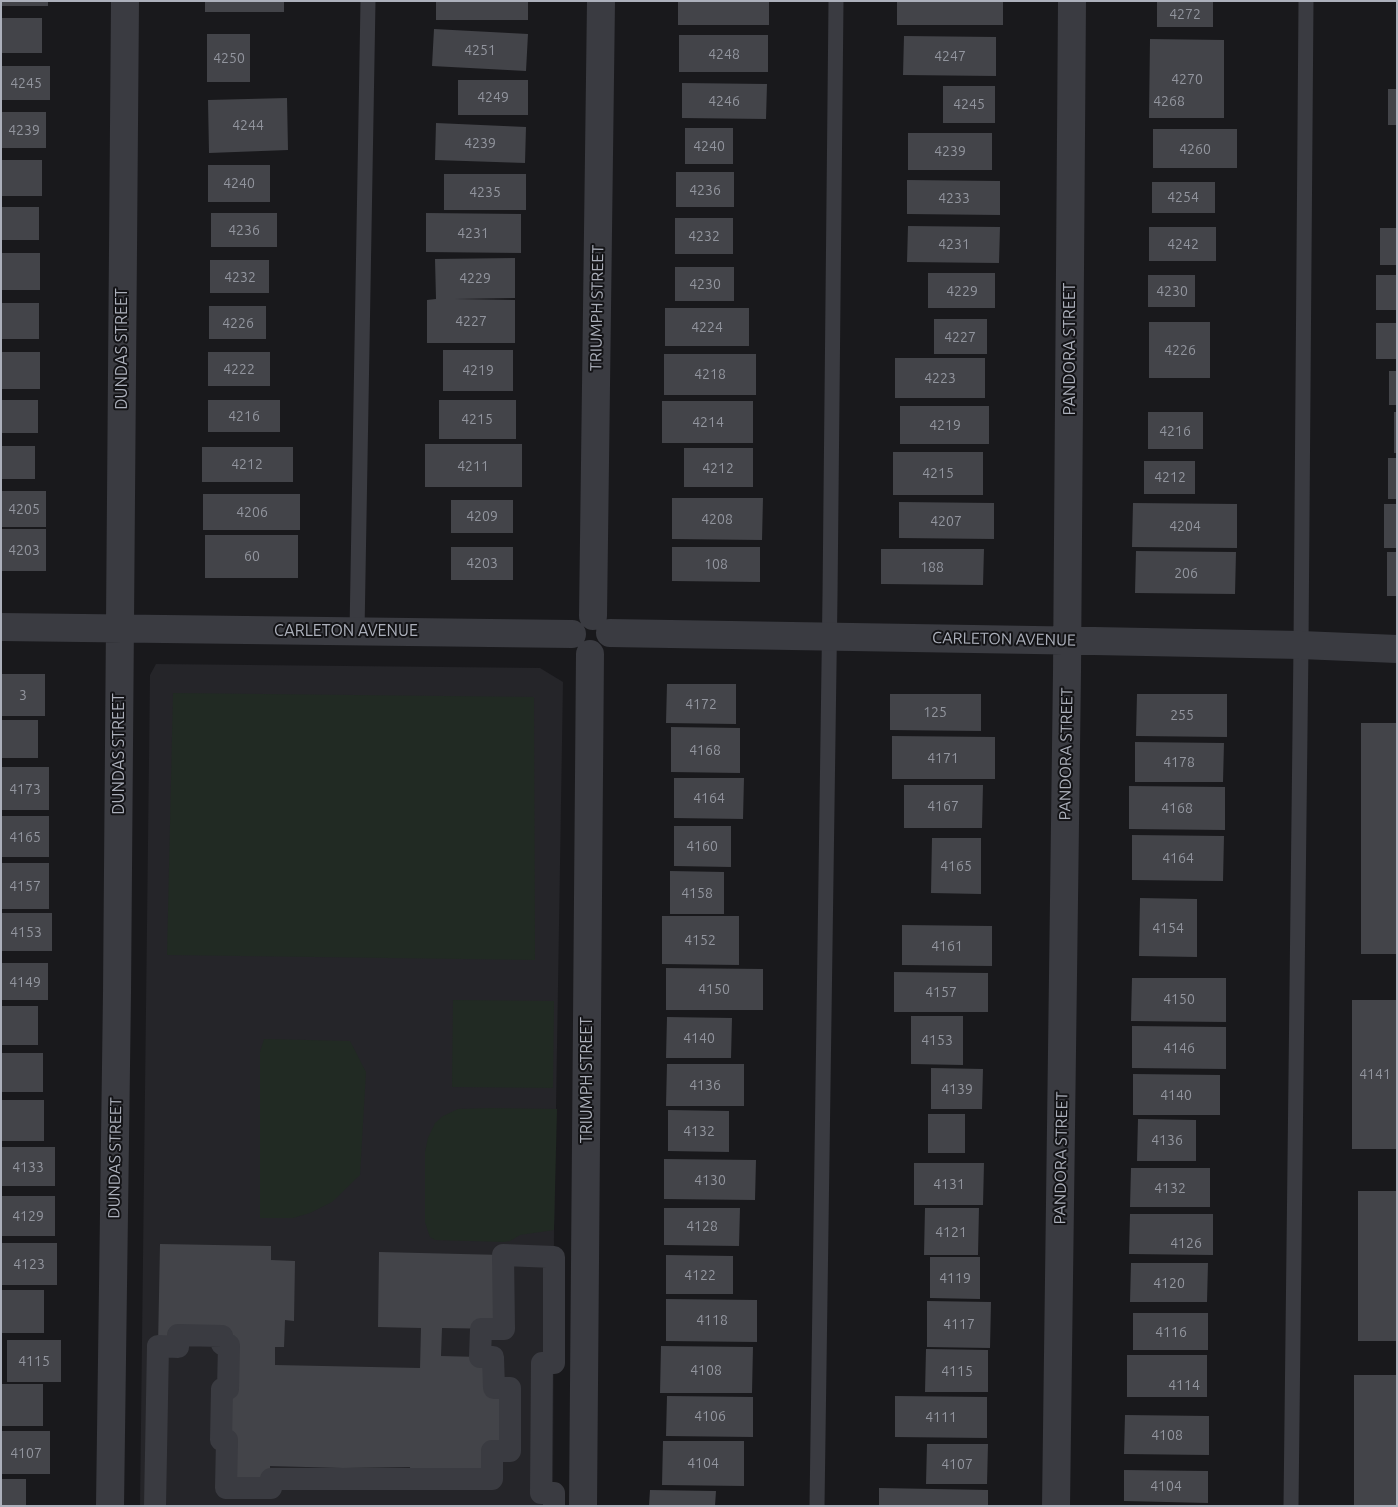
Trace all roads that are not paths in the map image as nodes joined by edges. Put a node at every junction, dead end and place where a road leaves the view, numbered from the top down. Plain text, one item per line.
1 (125, 1) edge
2 (368, 1) edge
3 (601, 1) edge
4 (836, 1) edge
5 (1072, 1) edge
6 (1306, 1) edge
7 (602, 624) junction
8 (1, 626) edge
9 (120, 628) junction
10 (357, 632) junction
11 (572, 634) junction
12 (830, 636) junction
13 (1067, 641) junction
14 (1301, 645) junction
15 (1397, 649) edge
16 (590, 654) junction
17 (110, 1506) edge
18 (154, 1506) edge
19 (554, 1506) edge
20 (583, 1506) edge
21 (817, 1506) edge
22 (1056, 1506) edge
23 (1291, 1506) edge

1 - 9 street, DUNDAS STREET
2 - 10 lane
3 - 7 street, TRIUMPH STREET
4 - 12 lane
5 - 13 street, PANDORA STREET
6 - 14 lane
7 - 11 street
7 - 12 street, CARLETON AVENUE
7 - 16 street
8 - 9 street, CARLETON AVENUE
9 - 10 street, CARLETON AVENUE
9 - 17 street, DUNDAS STREET
10 - 11 street, CARLETON AVENUE
11 - 16 street
12 - 13 street, CARLETON AVENUE
12 - 21 lane
13 - 14 street, CARLETON AVENUE
13 - 22 street, PANDORA STREET
14 - 15 street, CARLETON AVENUE
14 - 23 lane
16 - 20 street, TRIUMPH STREET
18 - 19 street

